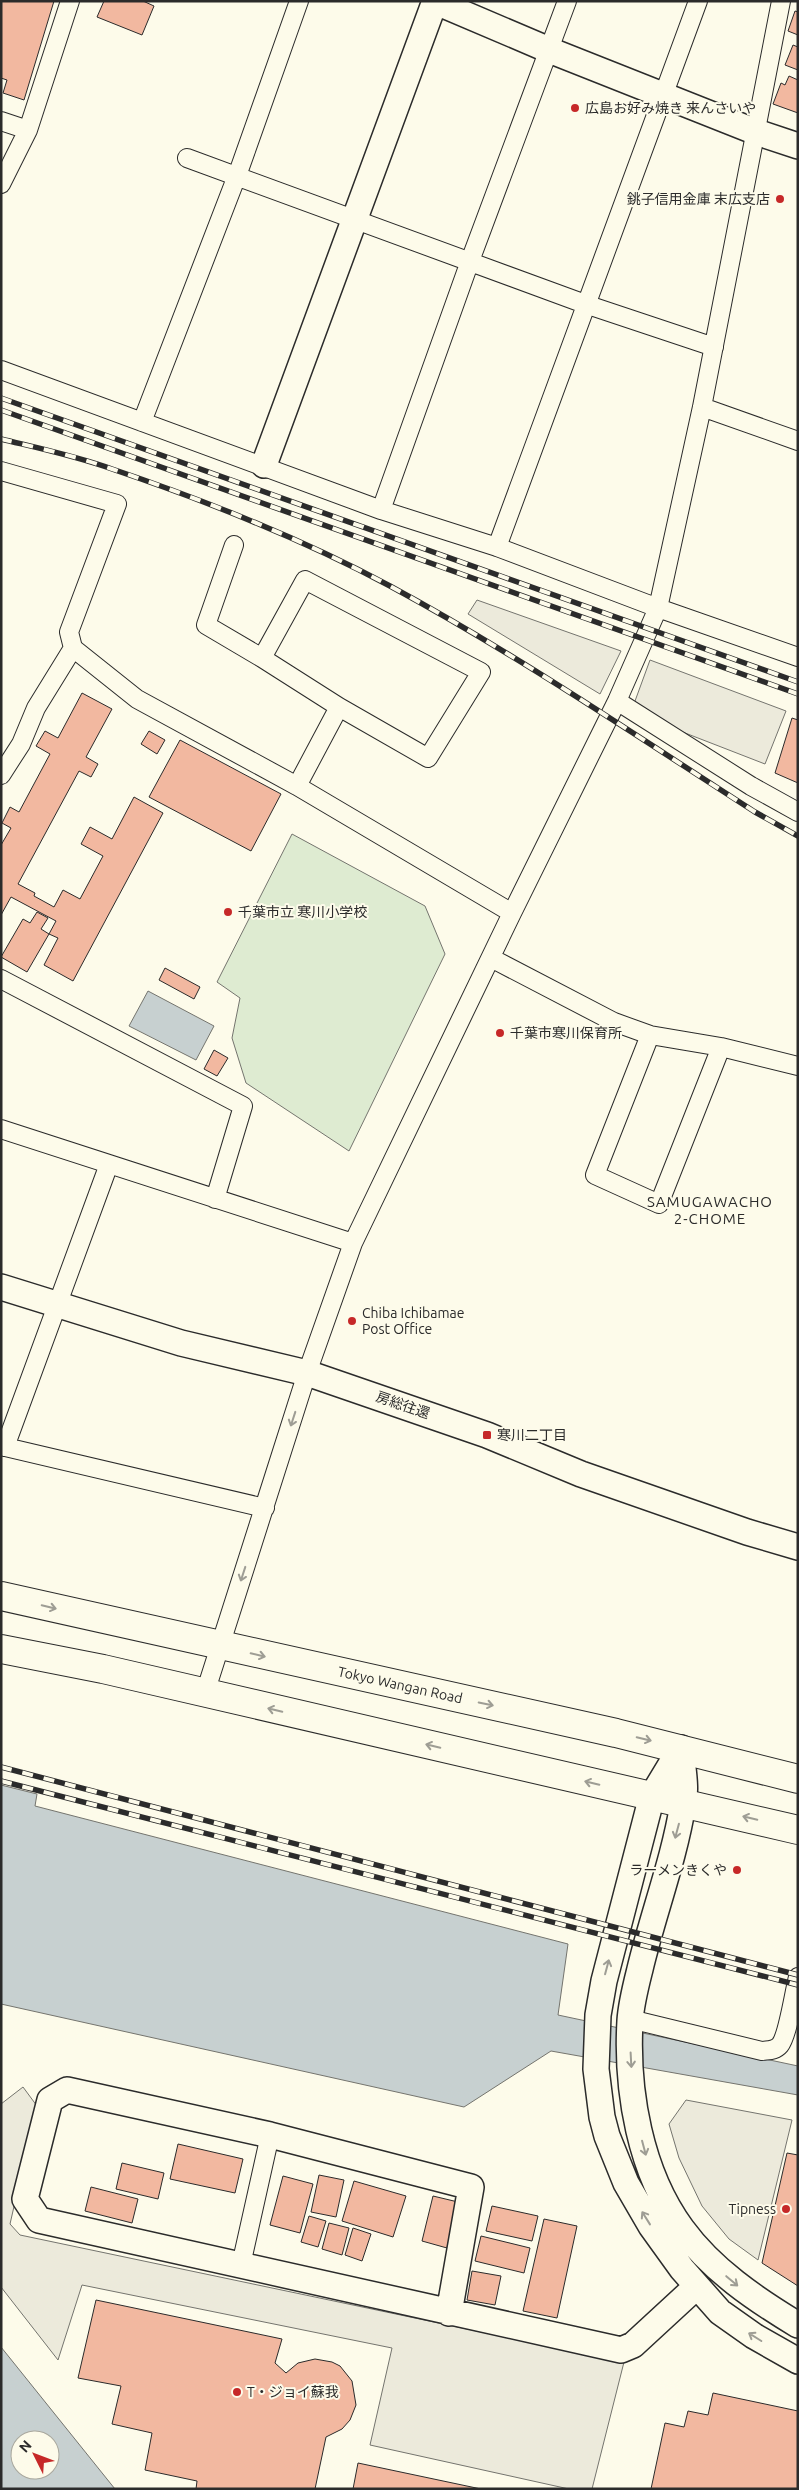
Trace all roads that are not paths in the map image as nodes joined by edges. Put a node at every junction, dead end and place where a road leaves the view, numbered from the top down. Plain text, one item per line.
1 (70, 1) edge
2 (299, 1) edge
3 (435, 1) edge
4 (568, 1) edge
5 (698, 1) edge
6 (781, 1) edge
7 (549, 50) junction
8 (664, 94) junction
9 (1, 121) edge
10 (28, 130) junction
11 (756, 132) junction
12 (798, 146) edge
13 (187, 158) dead end
14 (236, 176) junction
15 (1, 184) edge
16 (354, 220) junction
17 (470, 261) junction
18 (585, 304) junction
19 (714, 347) junction
20 (1, 370) edge
21 (702, 407) junction
22 (142, 422) junction
23 (798, 441) edge
24 (264, 465) junction
25 (1, 471) edge
26 (381, 510) junction
27 (234, 545) dead end
28 (497, 547) junction
29 (658, 608) junction
30 (73, 648) junction
31 (798, 657) edge
32 (262, 658) junction
33 (617, 701) junction
34 (340, 708) junction
35 (2, 773) edge
36 (297, 786) junction
37 (798, 812) edge
38 (512, 913) junction
39 (491, 958) junction
40 (1, 980) edge
41 (650, 1035) junction
42 (721, 1047) junction
43 (798, 1066) edge
44 (1, 1129) edge
45 (110, 1164) junction
46 (215, 1199) junction
47 (353, 1243) junction
48 (1, 1287) edge
49 (56, 1304) junction
50 (308, 1373) junction
51 (3, 1446) edge
52 (264, 1508) junction
53 (798, 1547) edge
54 (1, 1596) edge
55 (1, 1635) edge
56 (220, 1646) junction
57 (1, 1649) edge
58 (103, 1669) junction
59 (205, 1693) junction
60 (681, 1748) junction
61 (798, 1779) edge
62 (652, 1796) junction
63 (684, 1803) junction
64 (798, 1830) edge
65 (798, 1977) edge
66 (630, 2019) junction
67 (270, 2135) junction
68 (241, 2265) junction
69 (697, 2286) junction
70 (449, 2313) junction
71 (798, 2324) edge
72 (798, 2360) edge

1 - 10 street
2 - 14 street
3 - 7 street
3 - 16 street
4 - 7 street
5 - 8 street
6 - 11 street
7 - 8 street
7 - 17 street
8 - 11 street
8 - 18 street
9 - 10 street
10 - 15 street
11 - 12 street
11 - 19 street
13 - 14 street
14 - 16 street
14 - 22 street
16 - 17 street
16 - 24 street
17 - 18 street
17 - 26 street
18 - 19 street
18 - 28 street
19 - 21 street
20 - 22 street
21 - 23 street
21 - 29 street
22 - 24 street
24 - 26 street
25 - 30 street
26 - 28 street
27 - 32 street
28 - 29 street
29 - 31 street
29 - 33 street
30 - 35 street
30 - 36 street
32 - 34 street
32 - 34 street
33 - 37 street
33 - 38 street
34 - 36 street
36 - 38 street
38 - 39 street
39 - 41 street
39 - 47 street
40 - 46 street
41 - 42 street
41 - 42 street
42 - 43 street
44 - 45 street
45 - 46 street
45 - 49 street
46 - 47 street
47 - 50 street
48 - 49 street, 房総往還
49 - 50 street, 房総往還
49 - 51 street
50 -> 52 street
50 - 53 street, 房総往還
51 - 52 street
52 -> 56 street
54 -> 56 highway, Tokyo Wangan Road
55 - 58 highway
56 - 59 street
56 -> 60 highway, Tokyo Wangan Road
57 - 58 highway
58 - 59 highway
62 -> 59 highway
60 - 61 highway, Tokyo Wangan Road
60 - 62 street
60 - 63 street
62 - 63 highway
69 -> 62 street
64 -> 63 highway
63 -> 66 street
65 - 66 street
66 -> 71 street
67 - 68 street
67 - 68 street
67 - 70 street
68 - 70 street
69 - 70 street
72 -> 69 street

